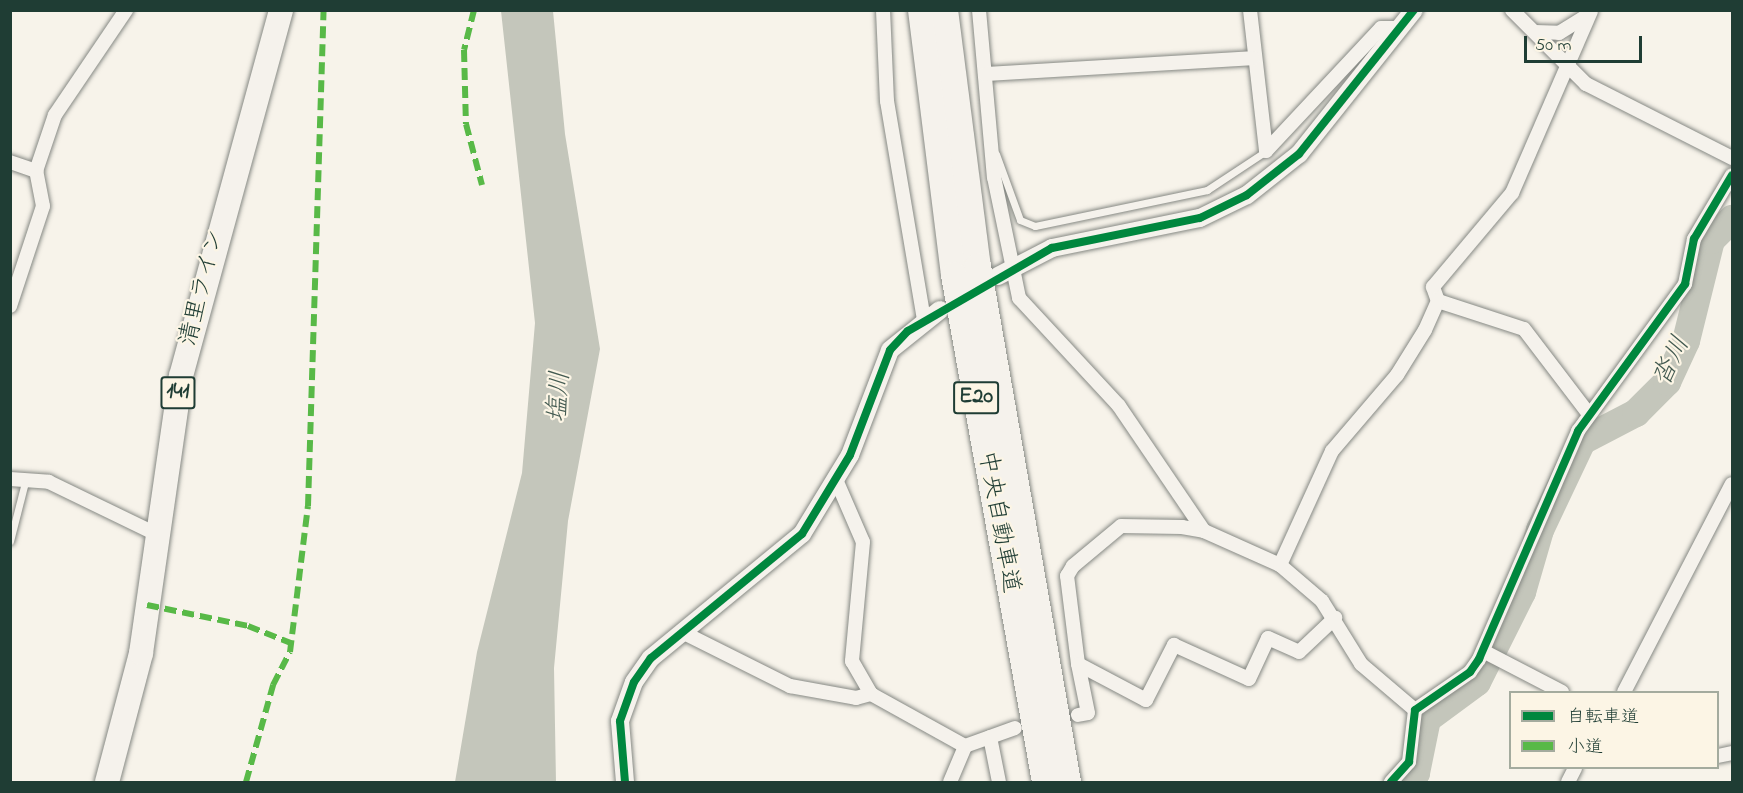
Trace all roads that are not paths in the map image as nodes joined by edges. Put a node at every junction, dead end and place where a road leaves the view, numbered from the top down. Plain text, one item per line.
1 (126, 10) edge
2 (282, 10) edge
3 (883, 10) edge
4 (921, 10) edge
5 (945, 10) edge
6 (979, 10) edge
7 (1250, 10) edge
8 (1414, 10) edge
9 (1512, 10) edge
10 (1591, 11) edge
11 (1400, 28) junction
12 (1535, 32) junction
13 (1252, 58) junction
14 (1566, 64) junction
15 (985, 74) junction
16 (993, 148) junction
17 (1266, 150) junction
18 (1732, 158) edge
19 (10, 162) edge
20 (36, 171) junction
21 (1732, 175) edge
22 (1014, 266) junction
23 (998, 276) dead end
24 (1438, 301) junction
25 (10, 306) edge
26 (940, 310) dead end
27 (924, 319) junction
28 (1588, 413) junction
29 (10, 479) edge
30 (25, 482) junction
31 (837, 482) junction
32 (1732, 484) edge
33 (1204, 531) junction
34 (156, 534) junction
35 (10, 541) edge
36 (1280, 565) junction
37 (1335, 618) junction
38 (684, 633) junction
39 (1483, 651) junction
40 (1078, 664) junction
41 (1558, 691) edge
42 (1625, 691) edge
43 (871, 694) junction
44 (1415, 710) junction
45 (1078, 715) dead end
46 (1015, 728) dead end
47 (990, 737) junction
48 (965, 746) junction
49 (1575, 769) edge
50 (107, 783) edge
51 (625, 783) edge
52 (950, 783) edge
53 (999, 783) edge
54 (1045, 783) edge
55 (1068, 783) edge
56 (1391, 783) edge
57 (1568, 783) edge

1 - 20 street
2 - 34 highway, 清里ライン / 141
3 - 27 street
4 - 54 highway, 中央自動車道 / E20
5 - 55 highway, 中央自動車道 / E20
6 - 15 street
7 - 13 street
8 - 11 street
9 - 12 street
10 - 12 street
10 - 14 street
11 - 17 street
11 - 22 street
12 - 14 street
13 - 15 street
13 - 17 street
14 - 18 street
14 - 24 street
15 - 16 street
16 - 17 lane
16 - 22 street
19 - 20 street
20 - 25 street
21 - 28 street
22 - 23 street
22 - 33 street
24 - 28 street
24 - 36 street
26 - 27 street
27 - 31 street
28 - 39 street
29 - 30 street
30 - 34 street
30 - 35 lane
31 - 38 street
31 - 43 street
32 - 42 street
33 - 36 street
33 - 40 street
34 - 50 highway, 清里ライン / 141
36 - 37 street
37 - 40 street
37 - 44 street
38 - 43 street
38 - 51 street
39 - 41 street
39 - 44 street
40 - 45 street
43 - 48 street
44 - 56 street
46 - 47 street
47 - 48 street
47 - 53 street
48 - 52 street
49 - 57 street

